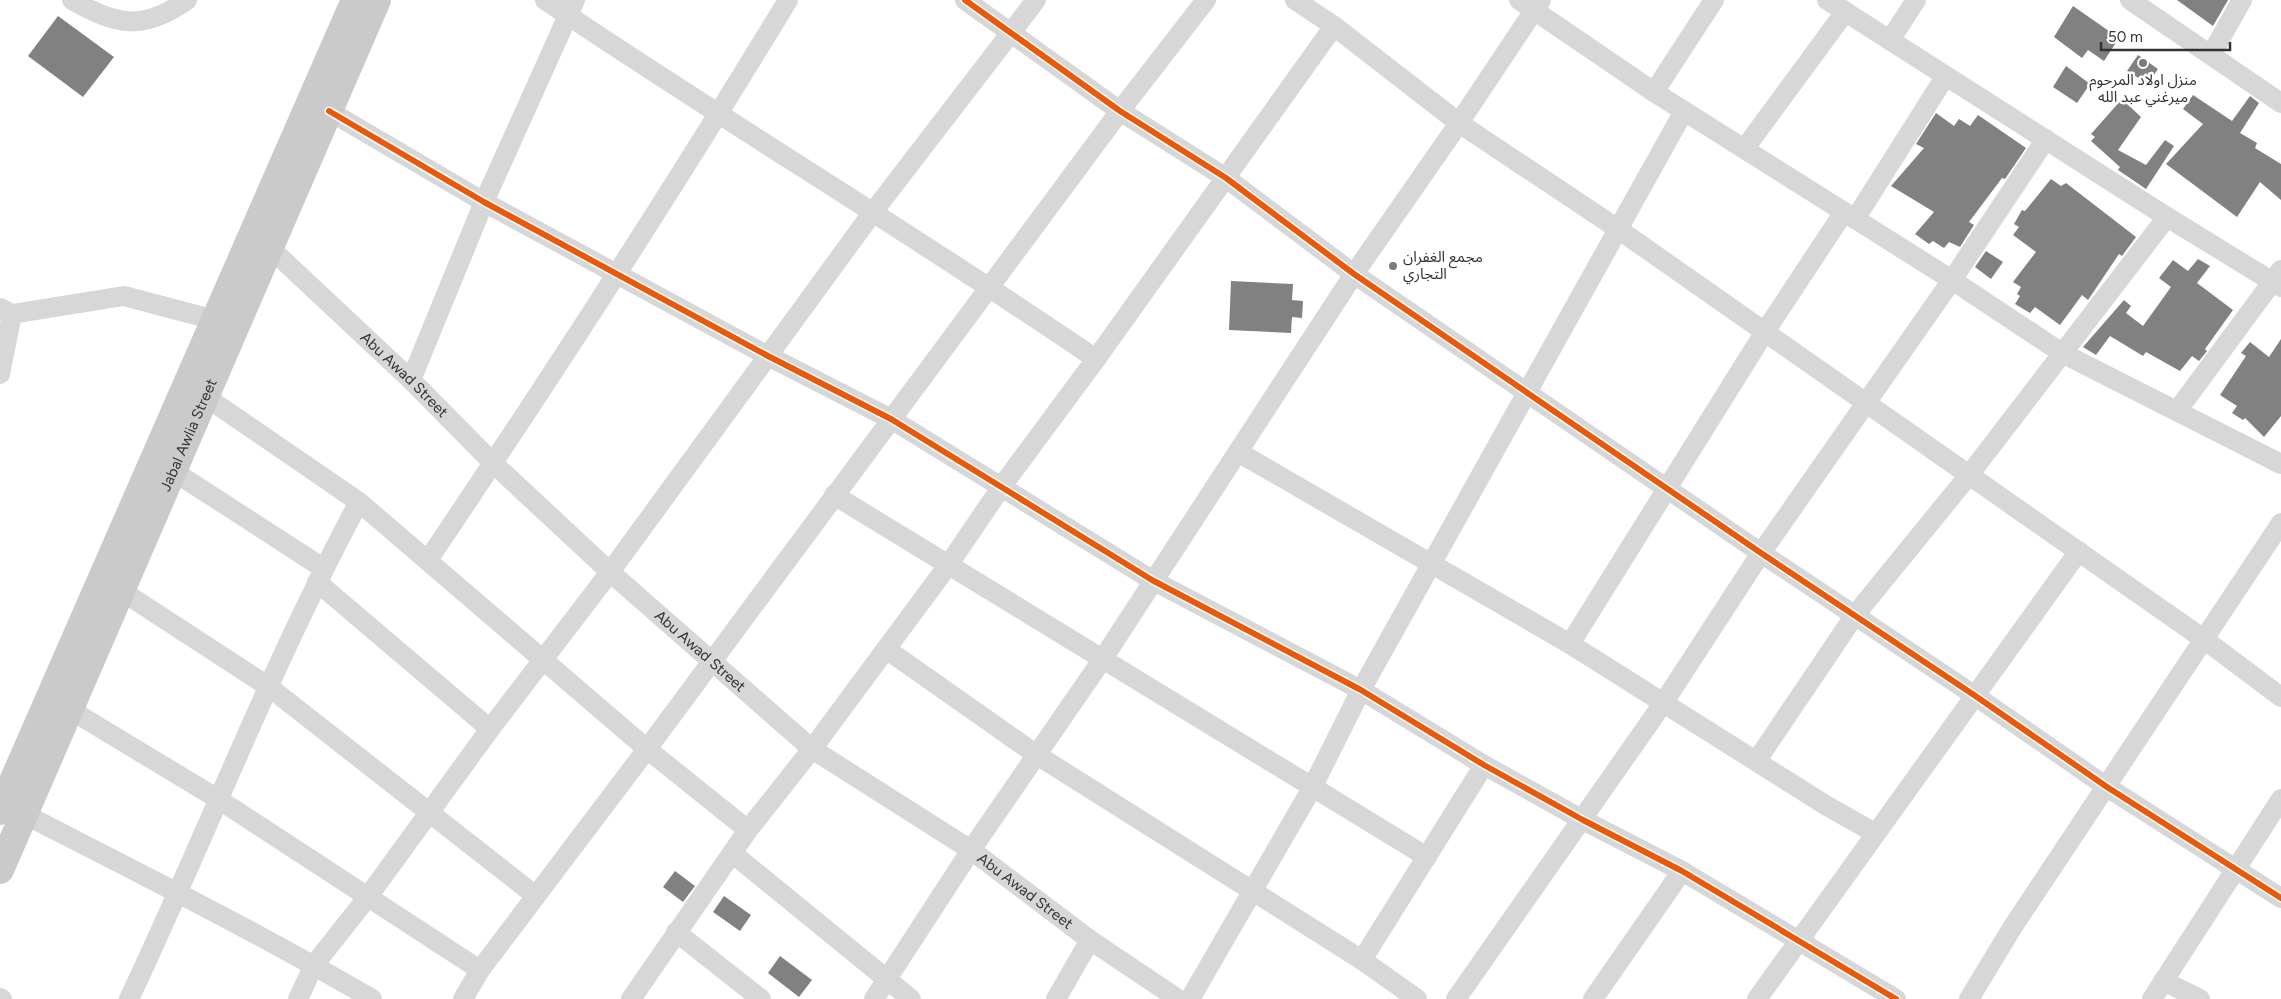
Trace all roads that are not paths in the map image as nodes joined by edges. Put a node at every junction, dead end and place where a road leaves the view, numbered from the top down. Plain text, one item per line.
1 (72, 0) edge
2 (187, 0) edge
3 (355, 0) edge
4 (377, 0) edge
5 (545, 0) edge
6 (788, 0) edge
7 (965, 0) edge
8 (1036, 0) edge
9 (1206, 0) edge
10 (1295, 0) edge
11 (1714, 0) edge
12 (1827, 0) edge
13 (1916, 0) edge
14 (2130, 0) edge
15 (2242, 0) edge
16 (1531, 4) edge
17 (571, 8) edge
18 (1845, 12) junction
19 (1334, 26) junction
20 (1012, 32) junction
21 (1890, 40) junction
22 (2211, 55) junction
23 (1945, 77) junction
24 (1654, 92) junction
25 (2281, 103) edge
26 (1120, 110) junction
27 (329, 111) junction
28 (1684, 111) junction
29 (719, 114) junction
30 (1459, 123) junction
31 (2046, 139) junction
32 (1745, 148) junction
33 (1226, 178) junction
34 (484, 202) junction
35 (873, 212) junction
36 (1849, 215) junction
37 (2167, 217) junction
38 (1618, 230) junction
39 (269, 248) junction
40 (618, 274) junction
41 (1354, 274) junction
42 (1952, 280) junction
43 (2278, 280) edge
44 (990, 287) junction
45 (6, 311) edge
46 (215, 320) junction
47 (1764, 333) junction
48 (2062, 353) junction
49 (768, 356) junction
50 (1096, 359) junction
51 (0, 374) edge
52 (411, 380) junction
53 (1526, 391) junction
54 (206, 397) junction
55 (1866, 403) junction
56 (2178, 411) junction
57 (891, 419) junction
58 (1238, 452) junction
59 (493, 463) junction
60 (2281, 464) edge
61 (172, 471) junction
62 (1969, 475) junction
63 (1002, 486) junction
64 (1668, 488) junction
65 (834, 496) junction
66 (359, 502) junction
67 (2281, 523) edge
68 (2078, 551) junction
69 (1761, 553) junction
70 (428, 560) junction
71 (948, 564) junction
72 (1431, 564) junction
73 (610, 572) junction
74 (320, 575) junction
75 (1152, 580) junction
76 (120, 590) junction
77 (1855, 615) junction
78 (2205, 640) junction
79 (1570, 644) junction
80 (886, 649) junction
81 (1102, 660) junction
82 (543, 661) junction
83 (712, 661) junction
84 (269, 687) junction
85 (1361, 690) junction
86 (1974, 695) junction
87 (2281, 697) edge
88 (1664, 702) junction
89 (69, 708) junction
90 (490, 729) junction
91 (647, 748) junction
92 (812, 749) junction
93 (1037, 755) junction
94 (1757, 760) junction
95 (1484, 765) junction
96 (2107, 786) junction
97 (1312, 788) junction
98 (2281, 798) edge
99 (218, 799) junction
100 (12, 812) edge
101 (428, 813) junction
102 (1583, 820) junction
103 (748, 830) junction
104 (1875, 833) junction
105 (971, 850) junction
106 (732, 853) junction
107 (1427, 857) junction
108 (2237, 868) junction
109 (0, 870) edge
110 (1682, 871) junction
111 (1253, 892) junction
112 (179, 893) junction
113 (536, 896) junction
114 (367, 898) junction
115 (2281, 898) edge
116 (676, 932) junction
117 (1090, 940) junction
118 (1797, 941) junction
119 (1362, 960) junction
120 (314, 965) junction
121 (480, 970) junction
122 (886, 978) junction
123 (2164, 981) junction
124 (129, 999) edge
125 (298, 999) edge
126 (372, 999) edge
127 (463, 999) edge
128 (631, 999) edge
129 (761, 999) edge
130 (874, 999) edge
131 (911, 999) edge
132 (1056, 999) edge
133 (1178, 999) edge
134 (1190, 999) edge
135 (1417, 999) edge
136 (1456, 999) edge
137 (1592, 999) edge
138 (1757, 999) edge
139 (1896, 999) edge
140 (1969, 999) edge
141 (2152, 999) edge
142 (2200, 999) edge

1 - 2 street
3 - 46 main road, Jabal Awlia Street
4 - 27 main road, Jabal Awlia Street
5 - 17 street
6 - 29 street
7 - 20 street
8 - 20 street
9 - 26 street
10 - 19 street
11 - 24 street
12 - 18 street
13 - 21 street
14 - 22 street
15 - 22 street
16 - 24 street
16 - 30 street
17 - 29 street
17 - 34 street
18 - 21 street
18 - 32 street
19 - 30 street
19 - 33 street
20 - 26 street
20 - 35 street
21 - 23 street
22 - 25 street
23 - 31 street
23 - 36 street
24 - 28 street
26 - 33 street
26 - 44 street
27 - 34 street
27 - 39 main road, Jabal Awlia Street
28 - 32 street
28 - 38 street
29 - 35 street
29 - 40 street
30 - 38 street
30 - 41 street
31 - 37 street
31 - 42 street
32 - 36 street
33 - 41 street
33 - 50 street
34 - 40 street
34 - 52 street
35 - 44 street
35 - 49 street
36 - 42 street
36 - 47 street
37 - 43 street
37 - 48 street
38 - 47 street
38 - 53 street
39 - 52 street, Abu Awad Street
39 - 54 main road, Jabal Awlia Street
40 - 49 street
40 - 59 street
41 - 53 street
41 - 58 street
42 - 48 street
42 - 55 street
43 - 56 street
44 - 50 street
44 - 57 street
45 - 46 street
45 - 51 street
46 - 100 main road, Jabal Awlia Street
47 - 55 street
47 - 64 street
48 - 56 street
48 - 62 street
49 - 57 street
49 - 73 street
50 - 63 street
52 - 59 street, Abu Awad Street
53 - 64 street
53 - 72 street
54 - 61 main road, Jabal Awlia Street
54 - 66 street
55 - 62 street
55 - 69 street
56 - 60 street
57 - 63 street
57 - 65 street
58 - 72 street
58 - 75 street
59 - 70 street
59 - 73 street, Abu Awad Street
61 - 74 street
61 - 76 main road, Jabal Awlia Street
62 - 68 street
62 - 77 street
63 - 71 street
63 - 75 street
64 - 69 street
64 - 79 street
65 - 71 street
65 - 83 street
66 - 70 street
66 - 74 street
67 - 78 street
68 - 78 street
68 - 86 street
69 - 77 street
69 - 88 street
70 - 82 street
71 - 80 street
71 - 81 street
72 - 79 street
72 - 85 street
73 - 82 street
73 - 83 street, Abu Awad Street
74 - 84 street
74 - 90 street
75 - 81 street
75 - 85 street
76 - 84 street
76 - 89 main road, Jabal Awlia Street
77 - 86 street
77 - 94 street
78 - 87 street
78 - 96 street
79 - 88 street
80 - 92 street
80 - 93 street
81 - 93 street
81 - 97 street
82 - 90 street
82 - 91 street
83 - 91 street
83 - 92 street, Abu Awad Street
84 - 99 street
84 - 101 street
85 - 95 street
85 - 97 street
86 - 96 street
86 - 104 street
88 - 94 street
88 - 102 street
89 - 99 street
89 - 100 main road, Jabal Awlia Street
90 - 101 street
91 - 103 street
91 - 113 street
92 - 103 street
92 - 105 street, Abu Awad Street
93 - 105 street
93 - 111 street
94 - 104 street
95 - 102 street
95 - 107 street
96 - 108 street
96 - 140 street
97 - 107 street
97 - 111 street
98 - 108 street
99 - 112 street
99 - 114 street
100 - 109 main road, Jabal Awlia Street
100 - 112 street
101 - 113 street
101 - 114 street
102 - 110 street
102 - 136 street
103 - 106 street
104 - 118 street
105 - 117 street, Abu Awad Street
105 - 122 street
106 - 116 street
106 - 122 street
107 - 119 street
108 - 115 street
108 - 123 street
110 - 118 street
110 - 137 street
111 - 119 street
111 - 134 street
112 - 120 street
112 - 124 street
113 - 121 street
114 - 120 street
114 - 121 street
116 - 128 street
116 - 129 street
117 - 132 street
117 - 133 street, Abu Awad Street
118 - 138 street
118 - 139 street
119 - 135 street
120 - 125 street
120 - 126 street
121 - 127 street
122 - 130 street
122 - 131 street
123 - 141 street
123 - 142 street

